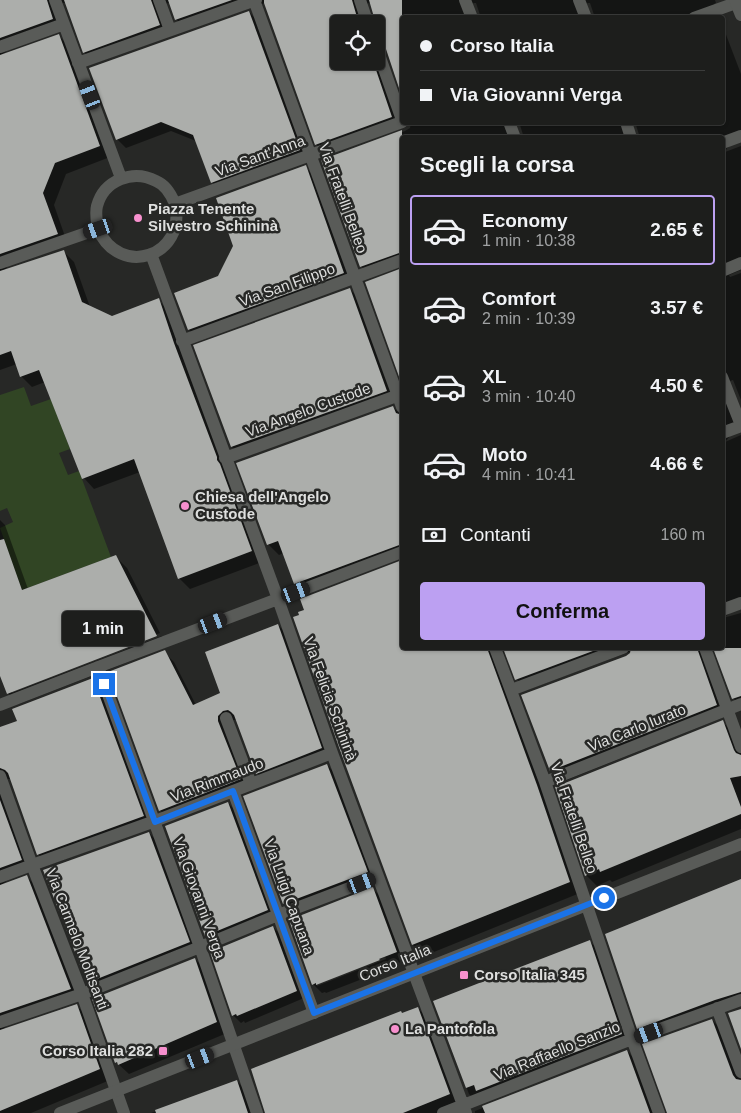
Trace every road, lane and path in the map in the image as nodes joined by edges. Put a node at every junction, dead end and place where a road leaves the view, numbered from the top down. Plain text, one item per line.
1 (55, 0) edge
2 (159, 0) edge
3 (255, 0) edge
4 (360, 0) edge
5 (466, 0) edge
6 (579, 0) edge
7 (737, 1) edge
8 (365, 15) edge
9 (471, 15) edge
10 (585, 15) edge
11 (702, 15) edge
12 (741, 15) edge
13 (64, 24) junction
14 (170, 30) junction
15 (0, 47) edge
16 (78, 63) junction
17 (384, 70) edge
18 (400, 115) edge
19 (400, 122) edge
20 (741, 136) edge
21 (725, 142) edge
22 (310, 155) junction
23 (121, 178) junction
24 (175, 204) junction
25 (98, 229) junction
26 (151, 254) junction
27 (400, 261) edge
28 (0, 263) edge
29 (741, 263) edge
30 (725, 270) edge
31 (355, 277) junction
32 (182, 341) junction
33 (725, 384) edge
34 (400, 394) edge
35 (741, 426) edge
36 (725, 432) edge
37 (225, 458) junction
38 (400, 553) edge
39 (278, 599) junction
40 (741, 603) edge
41 (725, 609) edge
42 (496, 650) edge
43 (618, 650) edge
44 (706, 650) edge
45 (98, 667) junction
46 (511, 690) junction
47 (741, 704) edge
48 (0, 705) edge
49 (727, 709) junction
50 (226, 718) dead end
51 (741, 747) edge
52 (332, 754) junction
53 (0, 776) edge
54 (545, 782) junction
55 (250, 784) junction
56 (233, 791) junction
57 (155, 822) junction
58 (741, 844) edge
59 (32, 865) junction
60 (0, 877) edge
61 (378, 877) junction
62 (587, 905) junction
63 (278, 915) junction
64 (200, 947) junction
65 (414, 973) junction
66 (82, 994) junction
67 (741, 1000) edge
68 (717, 1008) junction
69 (314, 1013) junction
70 (0, 1022) edge
71 (632, 1039) junction
72 (233, 1045) junction
73 (741, 1072) edge
74 (116, 1091) junction
75 (465, 1109) edge
76 (60, 1113) edge
77 (124, 1113) edge
78 (257, 1113) edge
79 (443, 1113) edge
80 (659, 1113) edge

1 - 13 street
2 - 14 street
3 - 14 street
3 - 22 street, Via Fratelli Belleo
4 - 8 street
5 - 9 street
6 - 10 street
7 - 11 street
7 - 12 street
13 - 15 street
13 - 16 street
14 - 16 street
16 - 23 street
17 - 18 street
19 - 22 street, Via Sant'Anna
20 - 21 street
22 - 24 street, Via Sant'Anna
22 - 31 street, Via Fratelli Belleo
23 - 24 street
23 - 25 street
24 - 26 street
25 - 26 street
25 - 28 street
26 - 32 street, Via Felicia Schininà
27 - 31 street, Via San Filippo
29 - 30 street
31 - 32 street, Via San Filippo
31 - 34 street, Via Fratelli Belleo
32 - 37 street, Via Felicia Schininà
33 - 35 street
34 - 37 street, Via Angelo Custode
35 - 36 street
37 - 39 street, Via Felicia Schininà
38 - 39 street
39 - 45 street
39 - 52 street, Via Felicia Schininà
40 - 41 street
42 - 46 street, Via Fratelli Belleo
43 - 46 street
44 - 49 street
45 - 48 street
45 - 57 street, Via Giovanni Verga
46 - 54 street, Via Fratelli Belleo
47 - 49 street, Via Carlo Iurato
49 - 51 street
49 - 54 street, Via Carlo Iurato
50 - 55 street
52 - 55 street, Via Rimmaudo
52 - 61 street, Via Felicia Schininà
53 - 59 street, Via Carmelo Moltisanti
54 - 62 street, Via Fratelli Belleo
55 - 56 street, Via Rimmaudo
56 - 57 street, Via Rimmaudo
56 - 63 street, Via Luigi Capuana
57 - 59 street, Via Rimmaudo
57 - 64 street, Via Giovanni Verga
58 - 62 street, Corso Italia
59 - 60 street, Via Rimmaudo
59 - 66 street, Via Carmelo Moltisanti
61 - 63 street
61 - 65 street, Via Felicia Schininà
62 - 65 street, Corso Italia
62 - 71 street, Via Fratelli Belleo
63 - 64 street
63 - 69 street, Via Luigi Capuana
64 - 66 street
64 - 72 street, Via Giovanni Verga
65 - 69 street, Corso Italia
65 - 75 street, Via Felicia Schininà
66 - 70 street
66 - 74 street, Via Carmelo Moltisanti
67 - 68 street, Via Raffaello Sanzio
68 - 71 street, Via Raffaello Sanzio
68 - 73 street
69 - 72 street, Corso Italia
71 - 75 street, Via Raffaello Sanzio
71 - 80 street, Via Fratelli Belleo
72 - 74 street, Corso Italia
72 - 78 street, Via Giovanni Verga
74 - 76 street, Corso Italia
74 - 77 street, Via Carmelo Moltisanti
75 - 79 street, Via Raffaello Sanzio

